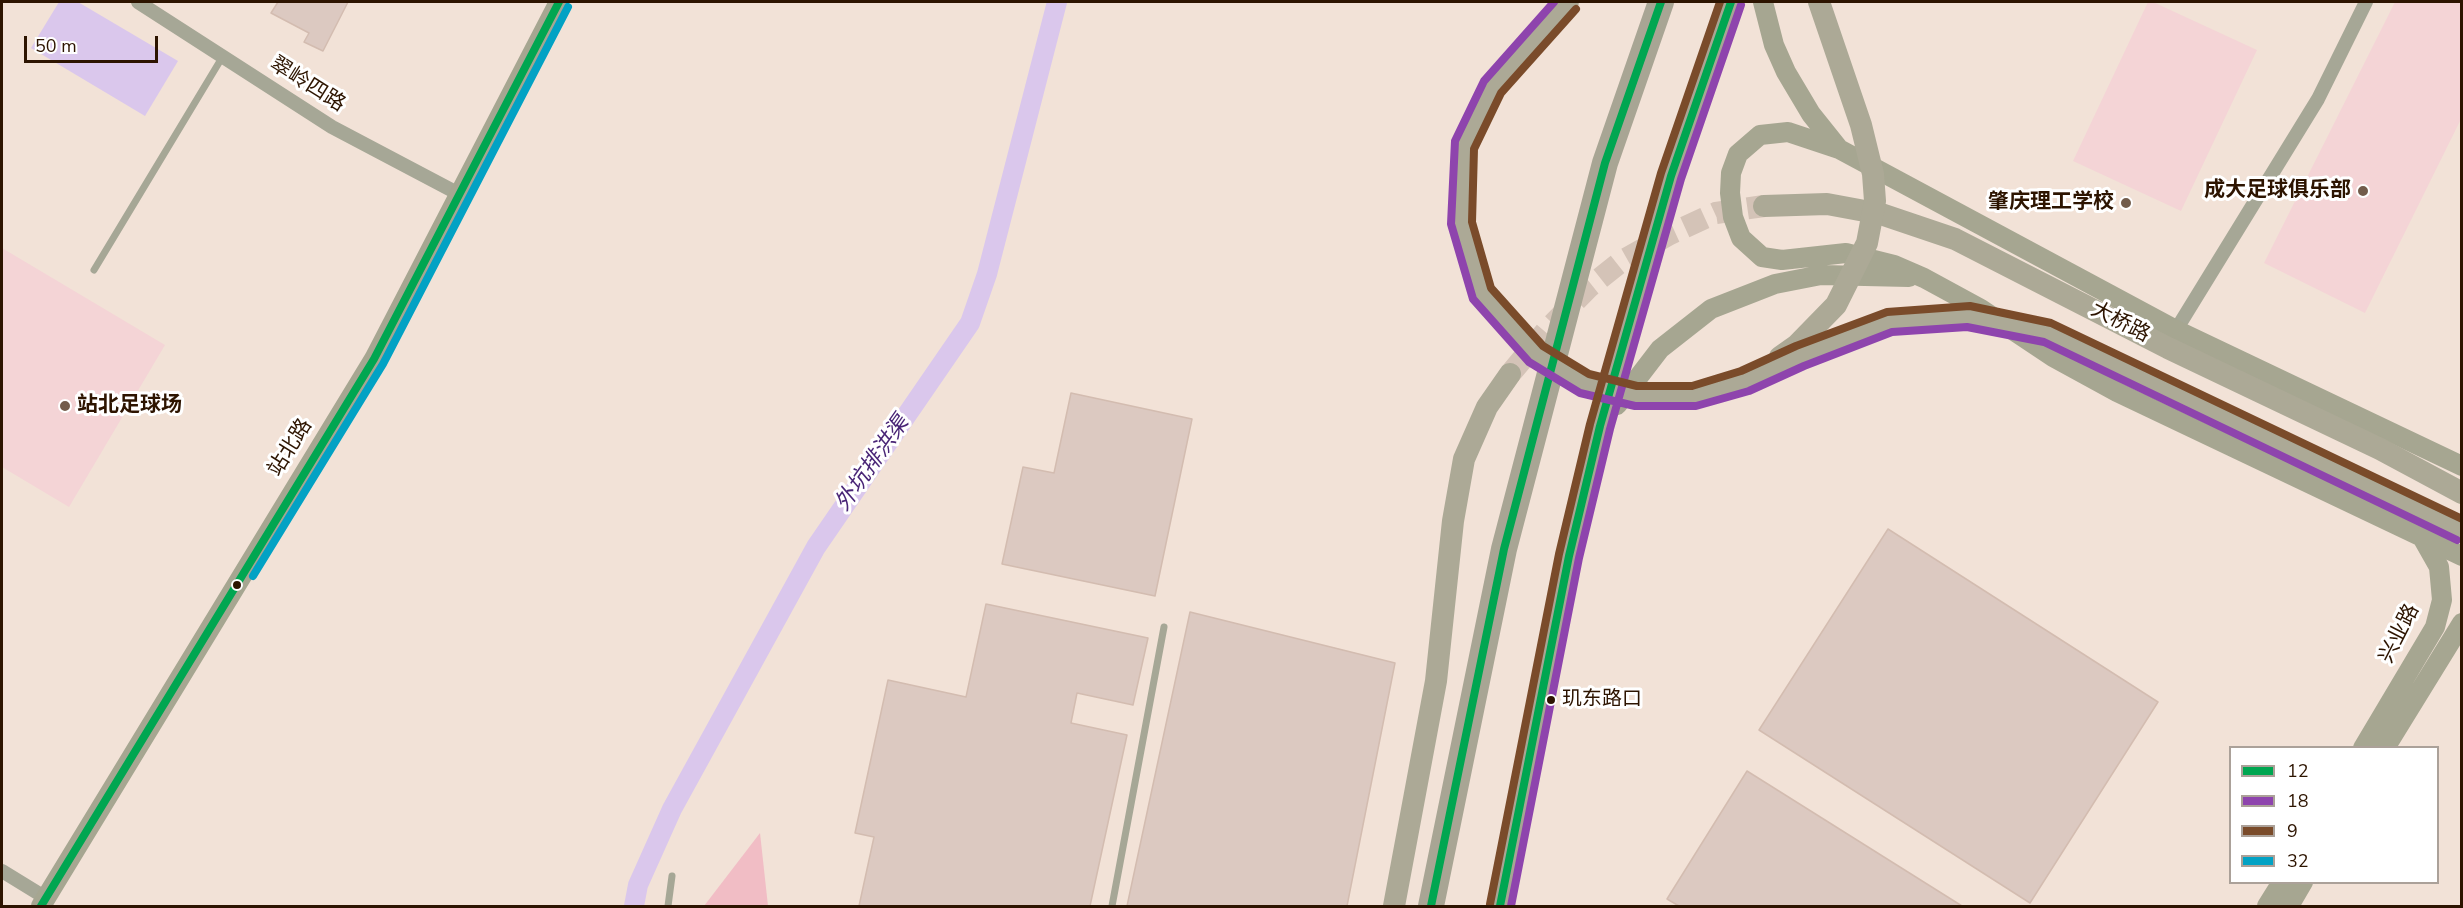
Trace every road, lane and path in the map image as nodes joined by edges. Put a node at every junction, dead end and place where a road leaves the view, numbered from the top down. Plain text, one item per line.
1 (138, 2) edge
2 (559, 2) edge
3 (1568, 2) edge
4 (1661, 2) edge
5 (1731, 2) edge
6 (1763, 2) edge
7 (1818, 2) edge
8 (2366, 2) edge
9 (223, 56) junction
10 (1839, 149) junction
11 (459, 194) junction
12 (1764, 206) tunnel mouth
13 (94, 270) dead end
14 (1924, 278) junction
15 (2176, 330) junction
16 (1510, 374) tunnel mouth
17 (1745, 381) junction
18 (1600, 426) junction
19 (2462, 466) edge
20 (2462, 493) edge
21 (2462, 531) edge
22 (2422, 537) junction
23 (2462, 556) edge
24 (2462, 624) edge
25 (1164, 627) dead end
26 (2364, 746) edge
27 (2386, 746) edge
28 (2, 871) edge
29 (672, 876) dead end
30 (2281, 884) edge
31 (2302, 884) edge
32 (44, 902) edge
33 (668, 906) edge
34 (1112, 906) edge
35 (1394, 906) edge
36 (1431, 906) edge
37 (1500, 906) edge
38 (2267, 906) edge
39 (2289, 906) edge

1 - 9 street, 翠岭四路
2 - 11 street, 站北路
3 - 17 main road, bridge
4 - 36 highway
5 - 18 highway
6 - 10 street
7 - 17 main road, bridge
8 - 15 street
9 - 11 street, 翠岭四路
9 - 13 lane
10 - 14 street
10 - 15 street
11 - 32 street, 站北路
12 - 20 main road, 大桥路
14 - 18 street
14 - 22 street
15 - 19 street
16 - 35 main road
17 - 21 main road, bridge
18 - 37 highway
22 - 23 street
22 - 26 street, 兴业路
24 - 27 street, 兴业路
25 - 34 lane
28 - 32 street
29 - 33 lane
30 - 38 street
31 - 39 street

